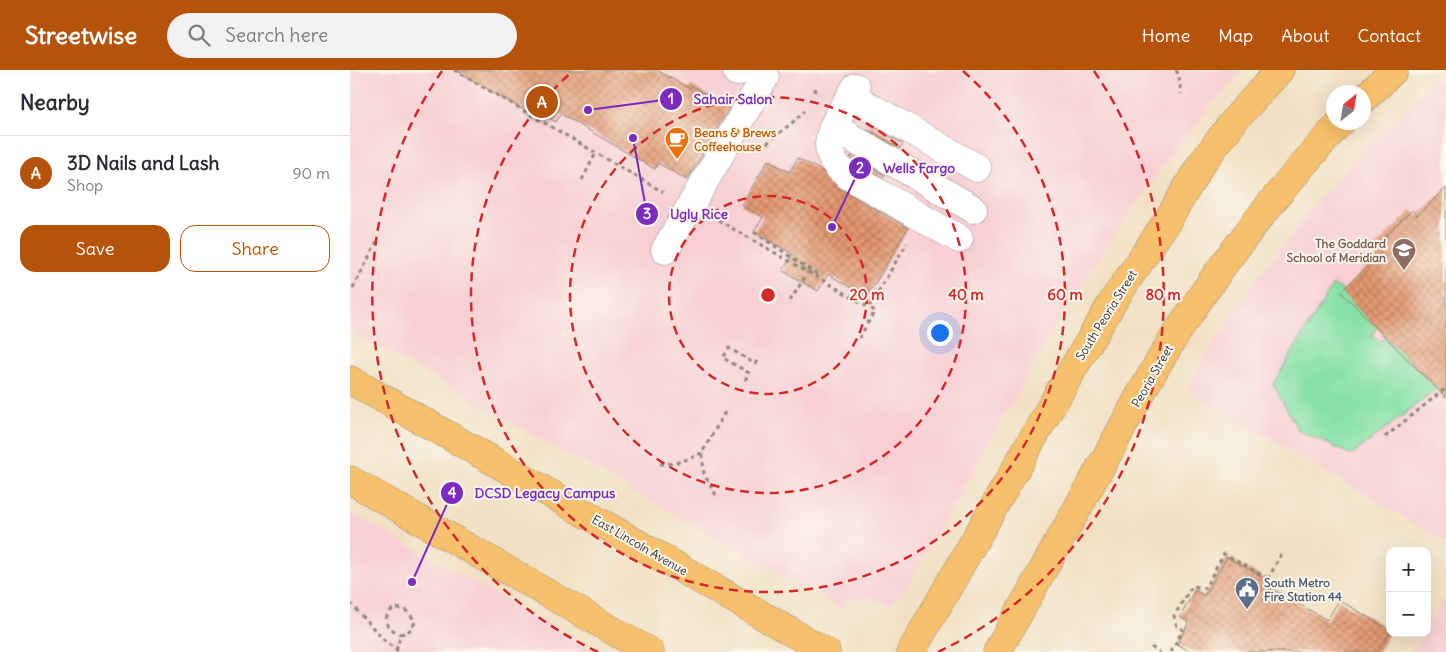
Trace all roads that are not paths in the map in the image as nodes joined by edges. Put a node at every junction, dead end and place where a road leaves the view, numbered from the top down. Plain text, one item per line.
1 (1280, 70) edge
2 (1394, 70) edge
3 (765, 77) dead end
4 (1371, 92) edge
5 (842, 114) joint
6 (1334, 130) edge
7 (665, 250) dead end
8 (350, 380) edge
9 (350, 480) edge
10 (650, 652) edge
11 (826, 652) edge
12 (911, 652) edge
13 (997, 652) edge

1 - 12 main road, South Peoria Street
2 - 4 main road
3 - 7 lane
5 - 5 lane
6 - 13 main road, Peoria Street
8 - 11 main road, East Lincoln Avenue
9 - 10 main road

